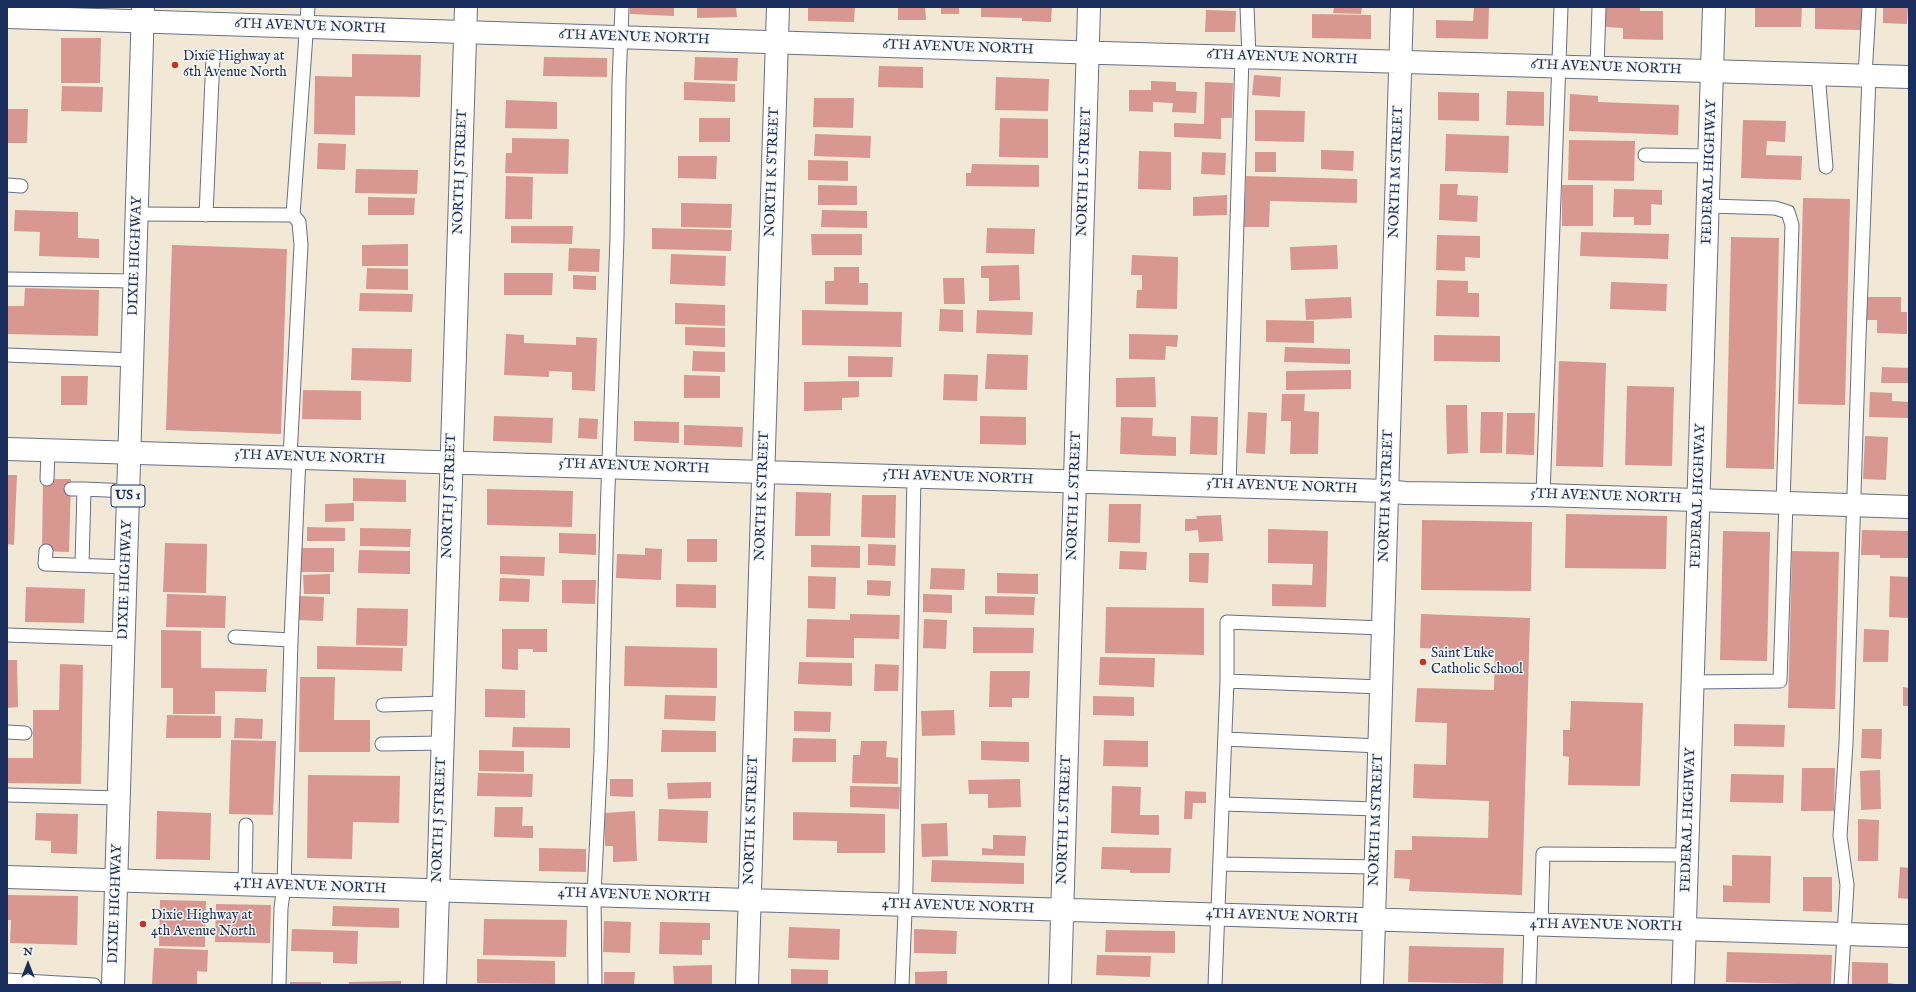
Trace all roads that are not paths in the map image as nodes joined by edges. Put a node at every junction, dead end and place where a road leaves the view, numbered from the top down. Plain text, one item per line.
1 (466, 7) edge
2 (622, 7) edge
3 (778, 7) edge
4 (1089, 7) edge
5 (1247, 7) edge
6 (1402, 7) edge
7 (1561, 7) edge
8 (1599, 7) edge
9 (1714, 7) edge
10 (1869, 7) edge
11 (143, 14) edge
12 (7, 17) edge
13 (308, 17) edge
14 (465, 32) junction
15 (621, 37) junction
16 (777, 42) junction
17 (1089, 52) junction
18 (213, 57) dead end
19 (1246, 57) junction
20 (1400, 62) junction
21 (1558, 66) junction
22 (1597, 68) junction
23 (1713, 71) junction
24 (1818, 74) junction
25 (1867, 76) junction
26 (1909, 77) edge
27 (1646, 155) dead end
28 (1710, 156) junction
29 (1826, 168) dead end
30 (7, 185) edge
31 (21, 186) dead end
32 (1708, 206) junction
33 (137, 214) junction
34 (206, 215) junction
35 (292, 215) junction
36 (7, 279) edge
37 (135, 281) junction
38 (7, 355) edge
39 (133, 360) junction
40 (7, 449) edge
41 (48, 451) junction
42 (130, 453) junction
43 (295, 457) junction
44 (452, 462) junction
45 (610, 467) junction
46 (763, 471) junction
47 (914, 476) junction
48 (47, 479) dead end
49 (1075, 481) junction
50 (1229, 486) junction
51 (128, 491) junction
52 (1387, 491) junction
53 (1543, 495) junction
54 (1699, 500) junction
55 (1785, 503) junction
56 (1854, 505) junction
57 (1909, 507) edge
58 (46, 551) dead end
59 (82, 565) junction
60 (126, 567) junction
61 (1383, 628) junction
62 (7, 635) edge
63 (235, 637) dead end
64 (124, 639) junction
65 (291, 640) junction
66 (1227, 681) junction
67 (1693, 682) junction
68 (1381, 687) junction
69 (444, 703) junction
70 (383, 705) dead end
71 (7, 732) edge
72 (25, 733) dead end
73 (1225, 739) junction
74 (443, 743) junction
75 (382, 744) dead end
76 (1379, 746) junction
77 (7, 796) edge
78 (119, 798) junction
79 (1222, 804) junction
80 (1377, 809) junction
81 (246, 825) dead end
82 (1688, 855) junction
83 (1220, 864) junction
84 (1375, 868) junction
85 (7, 877) edge
86 (117, 881) junction
87 (245, 885) junction
88 (284, 886) junction
89 (438, 890) junction
90 (594, 895) junction
91 (750, 900) junction
92 (905, 905) junction
93 (1062, 910) junction
94 (1217, 915) junction
95 (1374, 920) junction
96 (1536, 924) junction
97 (1685, 928) junction
98 (1843, 933) junction
99 (1909, 936) edge
100 (7, 980) edge
101 (94, 985) edge
102 (113, 985) edge
103 (279, 985) edge
104 (435, 985) edge
105 (595, 985) edge
106 (747, 985) edge
107 (902, 985) edge
108 (1060, 985) edge
109 (1215, 985) edge
110 (1372, 985) edge
111 (1529, 985) edge
112 (1683, 985) edge
113 (1841, 985) edge

1 - 14 street, NORTH J STREET
2 - 15 lane
3 - 16 street, NORTH K STREET
4 - 17 street, NORTH L STREET
5 - 19 lane
6 - 20 street, NORTH M STREET
7 - 21 lane
8 - 22 lane
9 - 23 street, FEDERAL HIGHWAY
10 - 25 lane
11 - 12 street, 6TH AVENUE NORTH
11 - 13 street, 6TH AVENUE NORTH
11 - 33 street, DIXIE HIGHWAY / US 1
13 - 14 street, 6TH AVENUE NORTH
13 - 35 lane
14 - 15 street, 6TH AVENUE NORTH
14 - 44 street, NORTH J STREET
15 - 16 street, 6TH AVENUE NORTH
15 - 45 lane
16 - 17 street, 6TH AVENUE NORTH
16 - 46 street, NORTH K STREET
17 - 19 street, 6TH AVENUE NORTH
17 - 49 street, NORTH L STREET
18 - 34 lane
19 - 20 street, 6TH AVENUE NORTH
19 - 50 lane
20 - 21 street, 6TH AVENUE NORTH
20 - 52 street, NORTH M STREET
21 - 22 street, 6TH AVENUE NORTH
21 - 53 lane
22 - 23 street, 6TH AVENUE NORTH
23 - 24 street, 6TH AVENUE NORTH
23 - 28 street, FEDERAL HIGHWAY
24 - 25 street, 6TH AVENUE NORTH
24 - 29 lane
25 - 26 street, 6TH AVENUE NORTH
25 - 56 lane
27 - 28 lane
28 - 32 street, FEDERAL HIGHWAY
30 - 31 lane
32 - 54 street, FEDERAL HIGHWAY
32 - 55 lane
33 - 34 lane
33 - 37 street, DIXIE HIGHWAY / US 1
34 - 35 lane
35 - 43 lane
36 - 37 lane
37 - 39 street, DIXIE HIGHWAY / US 1
38 - 39 lane
39 - 42 street, DIXIE HIGHWAY / US 1
40 - 41 street, 5TH AVENUE NORTH
41 - 42 street, 5TH AVENUE NORTH
41 - 48 lane
42 - 43 street, 5TH AVENUE NORTH
42 - 51 street, DIXIE HIGHWAY / US 1
43 - 44 street, 5TH AVENUE NORTH
43 - 65 lane
44 - 45 street, 5TH AVENUE NORTH
44 - 69 street, NORTH J STREET
45 - 46 street, 5TH AVENUE NORTH
45 - 90 lane
46 - 47 street, 5TH AVENUE NORTH
46 - 91 street, NORTH K STREET
47 - 49 street, 5TH AVENUE NORTH
47 - 92 lane
49 - 50 street, 5TH AVENUE NORTH
49 - 93 street, NORTH L STREET
50 - 52 street, 5TH AVENUE NORTH
51 - 59 lane
51 - 60 street, DIXIE HIGHWAY / US 1
52 - 53 street, 5TH AVENUE NORTH
52 - 61 street, NORTH M STREET
53 - 54 street, 5TH AVENUE NORTH
54 - 55 street, 5TH AVENUE NORTH
54 - 67 street, FEDERAL HIGHWAY
55 - 56 street, 5TH AVENUE NORTH
55 - 67 lane
56 - 57 street, 5TH AVENUE NORTH
56 - 98 lane
58 - 59 lane
59 - 60 lane
60 - 64 street, DIXIE HIGHWAY / US 1
61 - 66 lane
61 - 68 street, NORTH M STREET
62 - 64 lane
63 - 65 lane
64 - 78 street, DIXIE HIGHWAY / US 1
65 - 88 lane
66 - 68 lane
66 - 73 lane
67 - 82 street, FEDERAL HIGHWAY
68 - 76 street, NORTH M STREET
69 - 70 lane
69 - 74 street, NORTH J STREET
71 - 72 lane
73 - 76 lane
73 - 79 lane
74 - 75 lane
74 - 89 street, NORTH J STREET
76 - 80 street, NORTH M STREET
77 - 78 lane
78 - 86 street, DIXIE HIGHWAY / US 1
79 - 80 lane
79 - 83 lane
80 - 84 street, NORTH M STREET
81 - 87 lane
82 - 96 lane
82 - 97 street, FEDERAL HIGHWAY
83 - 84 lane
83 - 94 lane
84 - 95 street, NORTH M STREET
85 - 86 street, 4TH AVENUE NORTH
86 - 87 street, 4TH AVENUE NORTH
86 - 102 street, DIXIE HIGHWAY / US 1
87 - 88 street, 4TH AVENUE NORTH
88 - 89 street, 4TH AVENUE NORTH
88 - 103 lane
89 - 90 street, 4TH AVENUE NORTH
89 - 104 street, NORTH J STREET
90 - 91 street, 4TH AVENUE NORTH
90 - 105 lane
91 - 92 street, 4TH AVENUE NORTH
91 - 106 street, NORTH K STREET
92 - 93 street, 4TH AVENUE NORTH
92 - 107 lane
93 - 94 street, 4TH AVENUE NORTH
93 - 108 street, NORTH L STREET
94 - 95 street, 4TH AVENUE NORTH
94 - 109 lane
95 - 96 street, 4TH AVENUE NORTH
95 - 110 street, NORTH M STREET
96 - 97 street, 4TH AVENUE NORTH
96 - 111 lane
97 - 98 street, 4TH AVENUE NORTH
97 - 112 street, FEDERAL HIGHWAY
98 - 99 street, 4TH AVENUE NORTH
98 - 113 lane
100 - 101 lane

